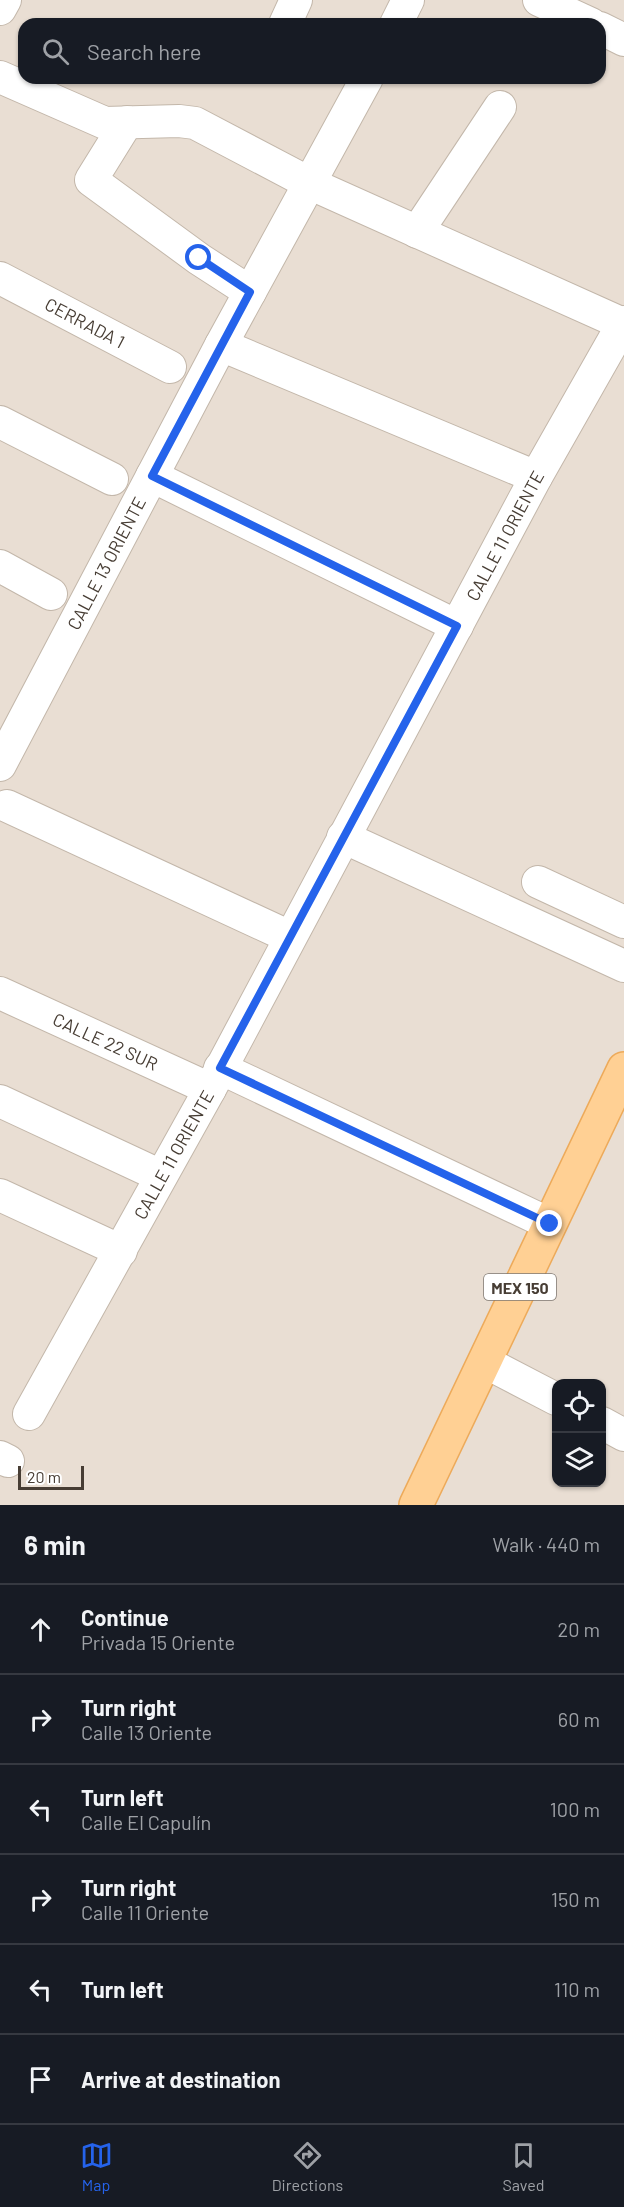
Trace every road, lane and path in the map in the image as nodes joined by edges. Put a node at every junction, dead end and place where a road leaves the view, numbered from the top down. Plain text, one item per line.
1 (5, 0) edge
2 (296, 0) edge
3 (408, 0) edge
4 (539, 0) edge
5 (0, 9) edge
6 (288, 18) edge
7 (399, 18) edge
8 (578, 18) edge
9 (606, 31) edge
10 (624, 40) edge
11 (0, 77) edge
12 (364, 84) edge
13 (500, 107) dead end
14 (127, 122) junction
15 (311, 184) junction
16 (417, 232) junction
17 (0, 278) edge
18 (250, 292) junction
19 (624, 323) edge
20 (221, 345) junction
21 (170, 367) dead end
22 (0, 422) edge
23 (152, 476) junction
24 (536, 477) junction
25 (112, 479) dead end
26 (0, 566) edge
27 (51, 594) dead end
28 (457, 626) junction
29 (0, 765) edge
30 (7, 806) dead end
31 (344, 837) junction
32 (538, 882) dead end
33 (624, 922) edge
34 (290, 937) junction
35 (624, 966) edge
36 (0, 993) edge
37 (624, 1069) edge
38 (215, 1078) junction
39 (0, 1101) edge
40 (161, 1176) junction
41 (0, 1195) edge
42 (550, 1224) junction
43 (121, 1251) junction
44 (485, 1362) junction
45 (552, 1397) edge
46 (29, 1414) dead end
47 (606, 1425) edge
48 (624, 1435) edge
49 (416, 1505) edge

1 - 5 street
2 - 6 street
3 - 7 street
4 - 8 street
9 - 10 street
11 - 14 street
12 - 15 street, CALLE 13 ORIENTE
13 - 16 street
14 - 15 street
14 - 18 street
15 - 16 street
15 - 18 street, CALLE 13 ORIENTE
16 - 19 street
17 - 21 street, CERRADA 1
18 - 20 street, CALLE 13 ORIENTE
19 - 24 street, CALLE 11 ORIENTE
20 - 23 street, CALLE 13 ORIENTE
20 - 24 street
22 - 25 street
23 - 28 street
23 - 29 street, CALLE 13 ORIENTE
24 - 28 street, CALLE 11 ORIENTE
26 - 27 street
28 - 31 street, CALLE 11 ORIENTE
30 - 34 street
31 - 34 street, CALLE 11 ORIENTE
31 - 35 street
32 - 33 street
34 - 38 street, CALLE 11 ORIENTE
36 - 38 street, CALLE 22 SUR
37 - 42 main road, MEX 150
38 - 40 street, CALLE 11 ORIENTE
38 - 42 street, CALLE 22 SUR
39 - 40 street
40 - 43 street, CALLE 11 ORIENTE
41 - 43 street
42 - 44 main road, MEX 150
43 - 46 street, CALLE 11 ORIENTE
44 - 45 street
44 - 49 main road, MEX 150
47 - 48 street

